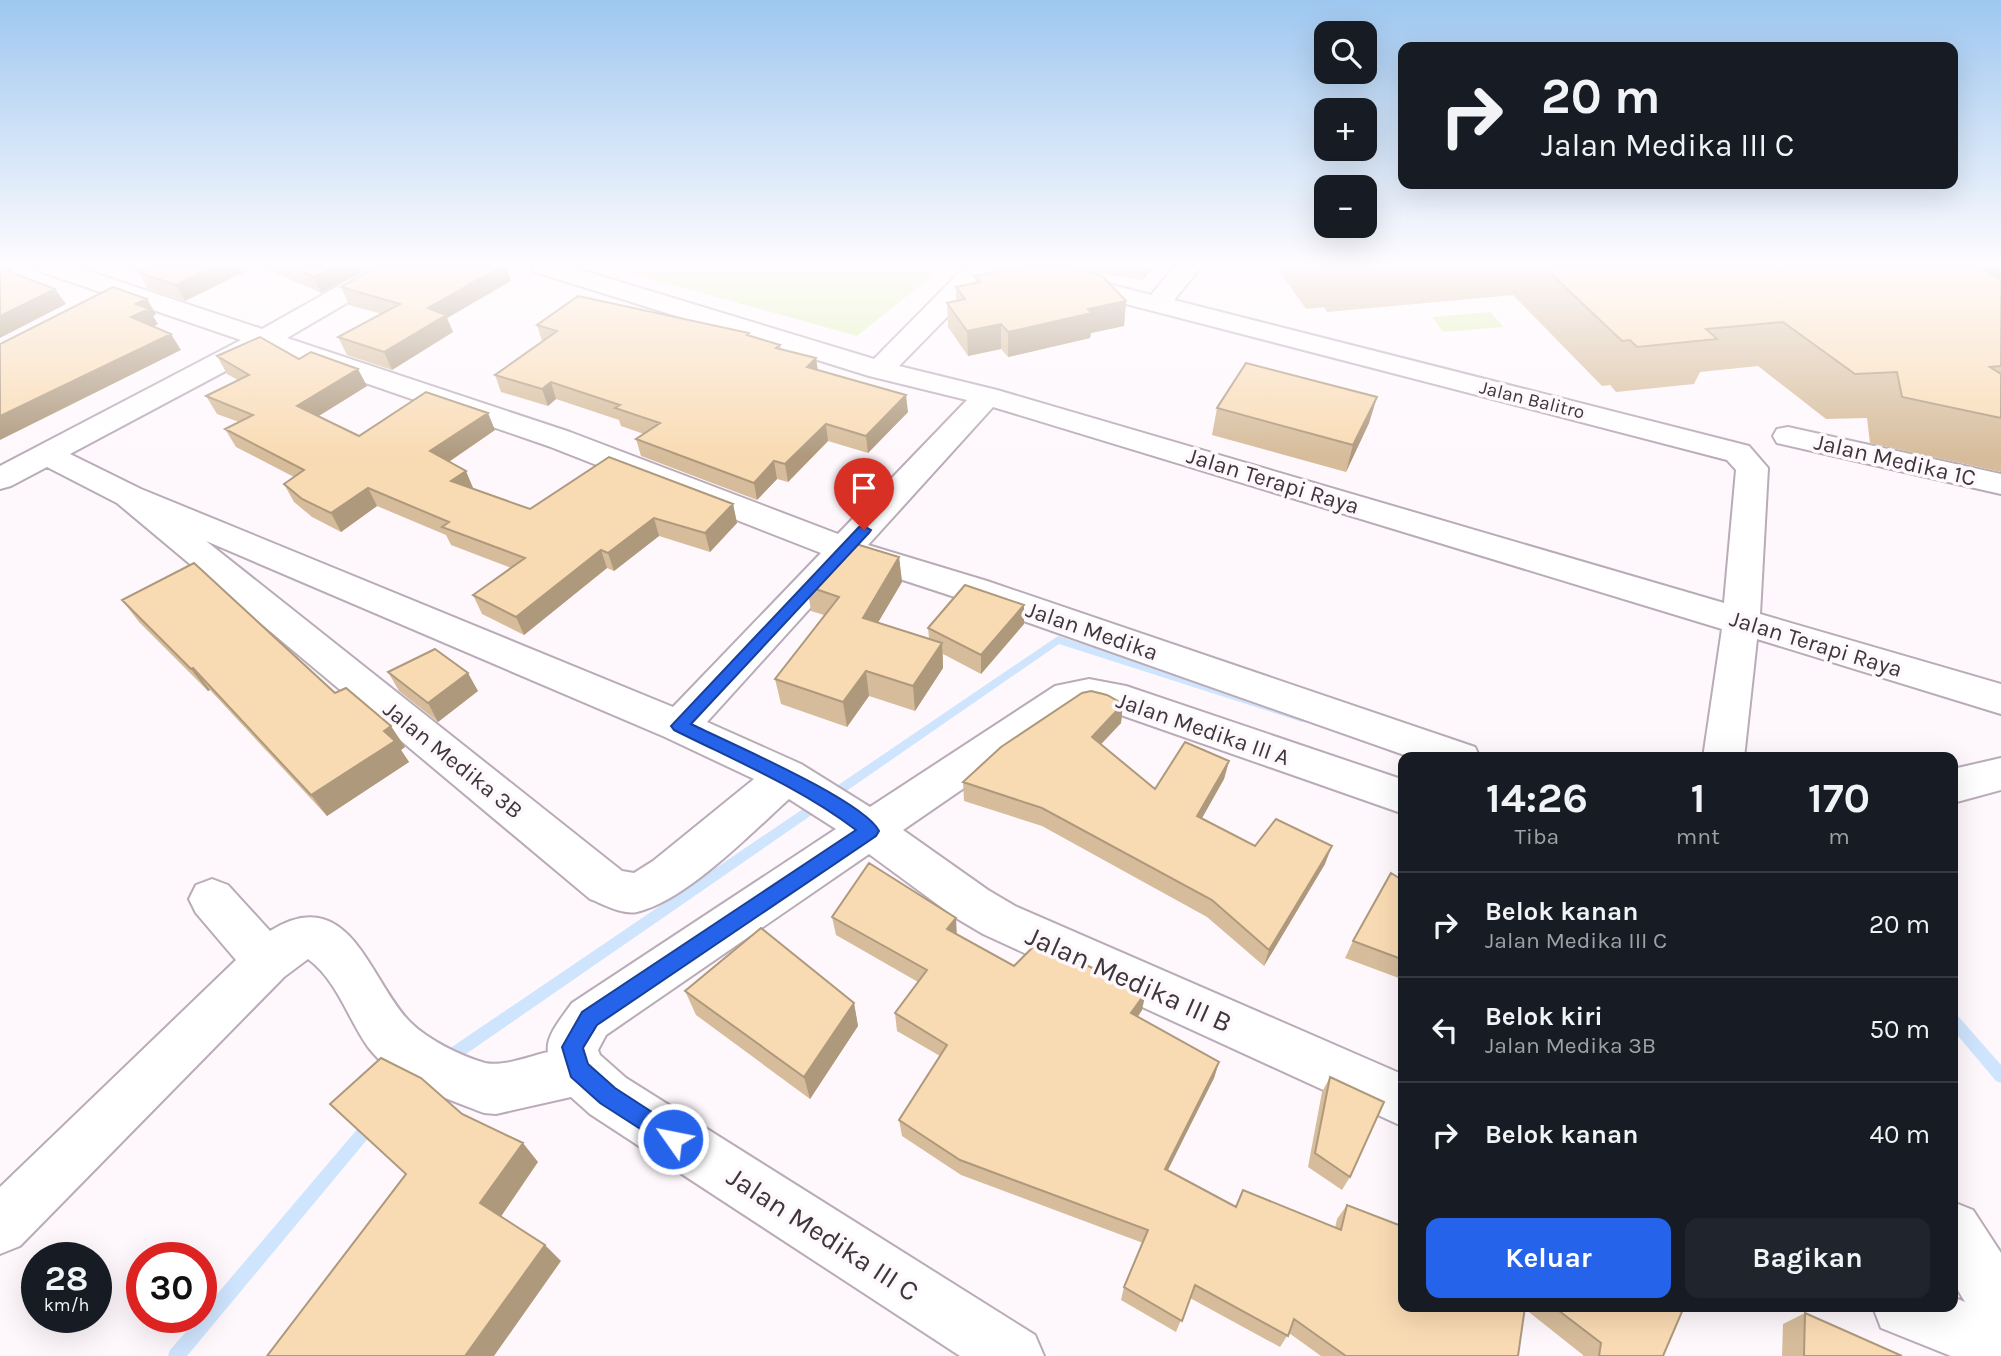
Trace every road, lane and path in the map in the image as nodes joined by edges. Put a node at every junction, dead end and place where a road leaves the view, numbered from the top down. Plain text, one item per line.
1 (235, 330) edge
2 (280, 330) edge
3 (750, 330) edge
4 (917, 330) edge
5 (1259, 330) edge
6 (263, 340) junction
7 (879, 370) junction
8 (987, 396) junction
9 (1788, 436) dead end
10 (47, 455) junction
11 (0, 479) edge
12 (2001, 484) edge
13 (129, 496) junction
14 (846, 550) junction
15 (1741, 621) junction
16 (2001, 699) edge
17 (680, 726) junction
18 (1443, 752) edge
19 (1724, 752) edge
20 (2001, 774) edge
21 (790, 779) junction
22 (1958, 785) edge
23 (1398, 795) edge
24 (856, 820) junction
25 (212, 899) dead end
26 (287, 950) junction
27 (579, 1070) junction
28 (1398, 1098) edge
29 (0, 1226) edge
30 (1958, 1238) edge
31 (2001, 1306) edge
32 (1915, 1312) edge
33 (2001, 1346) edge
34 (1014, 1356) edge

1 - 6 street, Jalan Medika
2 - 6 street
3 - 7 street, Jalan Terapi Raya
4 - 7 street
5 - 15 street, Jalan Balitro
6 - 10 street
6 - 14 street, Jalan Medika
7 - 8 street, Jalan Terapi Raya
8 - 14 street
8 - 15 street, Jalan Terapi Raya
9 - 12 street, Jalan Medika 1C
10 - 11 street
10 - 13 street, Jalan Medika 3B
13 - 17 street, Jalan Medika 3B
13 - 21 street, Jalan Medika 3B
14 - 17 street
14 - 18 street, Jalan Medika
15 - 16 street, Jalan Terapi Raya
15 - 19 street, Jalan Balitro
17 - 21 street, Jalan Medika 3B
20 - 22 street
21 - 24 street, Jalan Medika 3B
23 - 24 street, Jalan Medika III A
24 - 27 street
24 - 28 street, Jalan Medika III B
25 - 26 street
26 - 27 street
26 - 29 street
27 - 34 street, Jalan Medika III C
30 - 31 street
32 - 33 street

